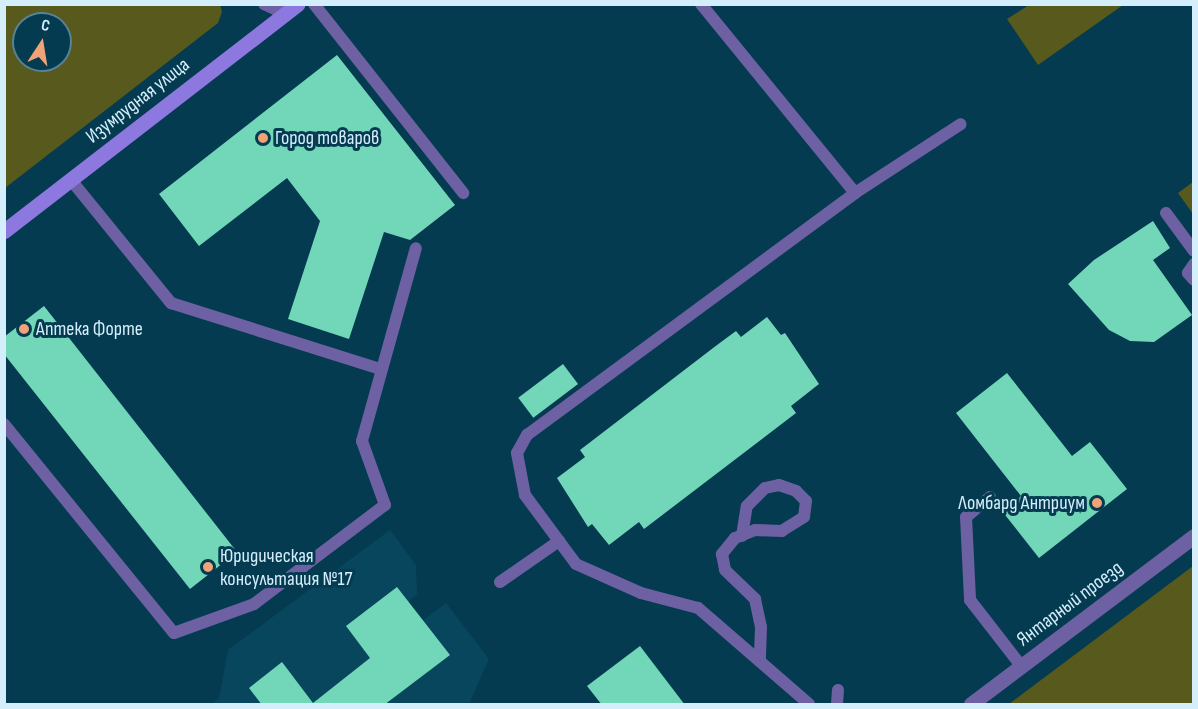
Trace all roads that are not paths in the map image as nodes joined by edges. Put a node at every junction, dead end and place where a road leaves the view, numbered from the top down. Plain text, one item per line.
1 (264, 4) edge
2 (298, 4) edge
3 (314, 4) edge
4 (701, 4) edge
5 (285, 15) junction
6 (961, 124) dead end
7 (71, 180) junction
8 (463, 193) dead end
9 (855, 193) junction
10 (1166, 213) dead end
11 (4, 231) edge
12 (416, 248) dead end
13 (1194, 251) edge
14 (1194, 264) edge
15 (1194, 280) edge
16 (380, 369) junction
17 (4, 424) edge
18 (990, 497) dead end
19 (742, 536) junction
20 (1194, 536) edge
21 (559, 541) junction
22 (500, 582) dead end
23 (760, 660) junction
24 (1022, 667) junction
25 (838, 690) dead end
26 (809, 705) edge
27 (837, 705) edge
28 (972, 705) edge

1 - 5 lane
2 - 5 street, Изумрудная улица
3 - 8 lane
4 - 9 lane
5 - 7 street, Изумрудная улица
6 - 9 lane
7 - 11 street, Изумрудная улица
7 - 16 lane
9 - 21 lane
10 - 13 lane
12 - 16 lane
14 - 15 lane
16 - 17 lane
18 - 24 lane
19 - 19 lane
19 - 23 lane
20 - 24 street, Янтарный проезд
21 - 22 lane
21 - 23 lane
23 - 26 lane
24 - 28 street, Янтарный проезд
25 - 27 lane

